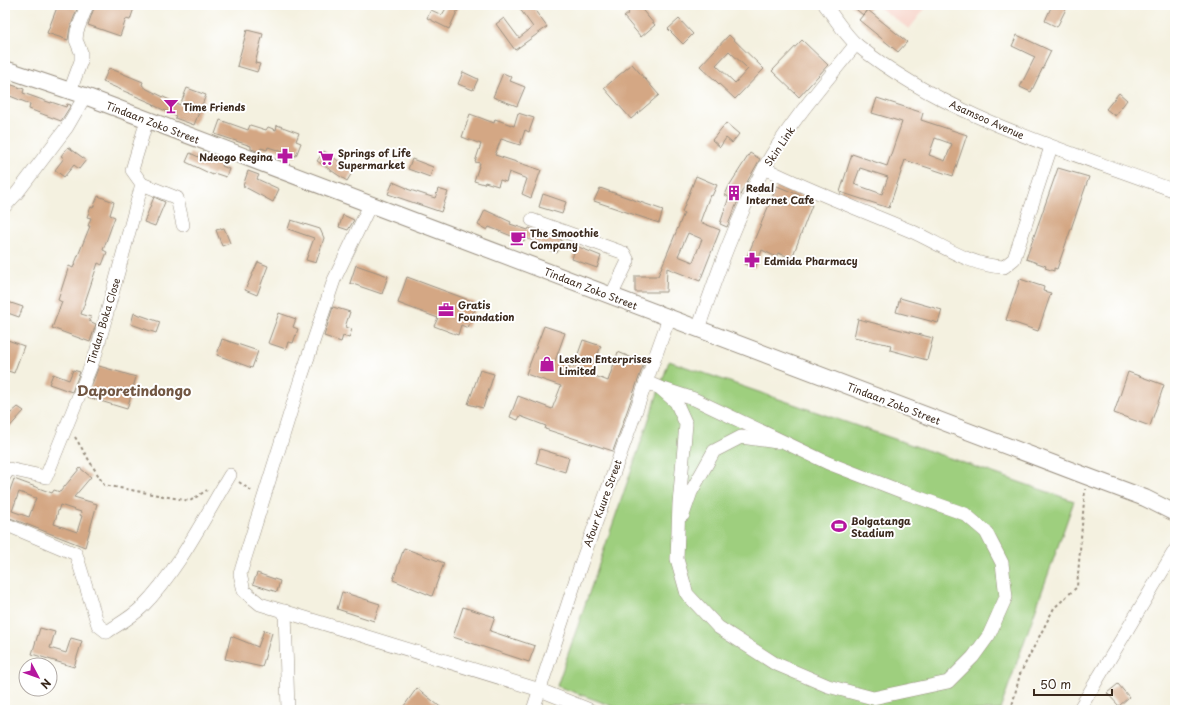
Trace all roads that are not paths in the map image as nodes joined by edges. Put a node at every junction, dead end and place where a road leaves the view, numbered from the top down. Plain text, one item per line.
1 (87, 5) edge
2 (825, 5) edge
3 (856, 44) junction
4 (5, 69) edge
5 (70, 91) junction
6 (86, 96) junction
7 (147, 120) junction
8 (1051, 147) junction
9 (764, 168) junction
10 (142, 184) junction
11 (1175, 191) edge
12 (370, 205) junction
13 (5, 206) edge
14 (532, 220) dead end
15 (183, 225) dead end
16 (612, 296) junction
17 (669, 318) junction
18 (698, 328) junction
19 (646, 382) junction
20 (660, 388) junction
21 (789, 444) junction
22 (5, 475) edge
23 (230, 475) road end
24 (1175, 513) edge
25 (5, 524) edge
26 (678, 530) junction
27 (1175, 550) edge
28 (284, 611) junction
29 (540, 690) junction
30 (288, 710) edge
31 (533, 710) edge
32 (590, 710) edge
33 (1079, 710) edge

1 - 5 street
2 - 3 street, Asamsoo Avenue
3 - 8 street, Asamsoo Avenue
3 - 9 street, Skin Link
4 - 5 main road, Tindaan Zoko Street
5 - 6 main road, Tindaan Zoko Street
6 - 7 main road, Tindaan Zoko Street
6 - 13 street
7 - 10 street
7 - 12 main road, Tindaan Zoko Street
8 - 9 street
8 - 11 street, Asamsoo Avenue
9 - 18 street, Skin Link
10 - 15 street
10 - 22 street, Tindan Boka Close
12 - 16 main road, Tindaan Zoko Street
12 - 28 street
14 - 16 street
16 - 17 main road, Tindaan Zoko Street
17 - 18 main road, Tindaan Zoko Street
17 - 19 street, Afour Kuure Street
18 - 24 main road, Tindaan Zoko Street
19 - 20 street
19 - 29 street, Afour Kuure Street
20 - 21 street
20 - 26 street
21 - 26 street
21 - 26 street
23 - 25 street
27 - 33 street
28 - 29 street
28 - 30 street
29 - 31 street, Afour Kuure Street
29 - 32 street

